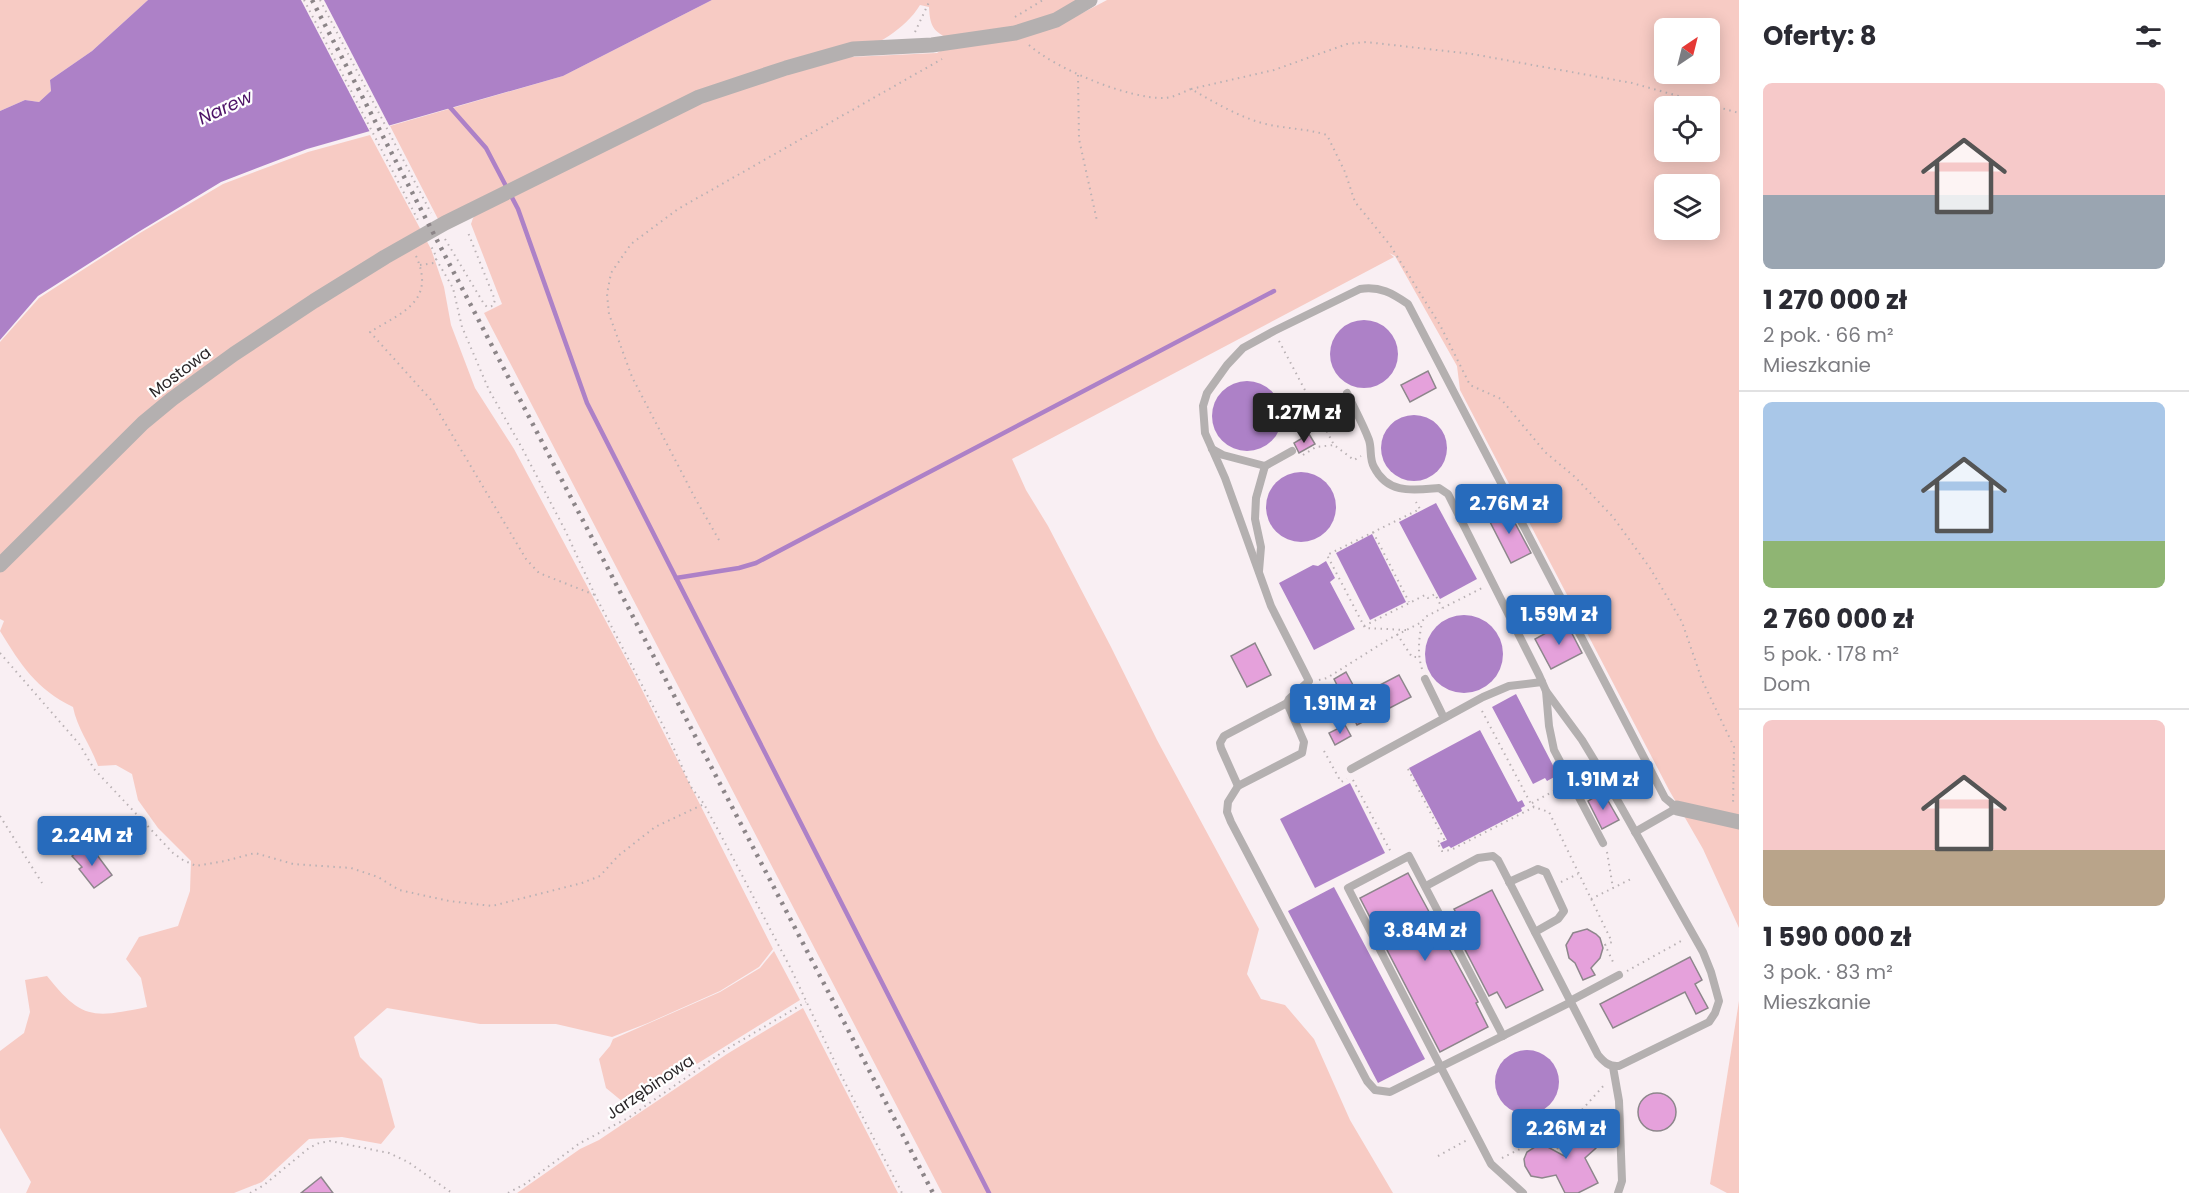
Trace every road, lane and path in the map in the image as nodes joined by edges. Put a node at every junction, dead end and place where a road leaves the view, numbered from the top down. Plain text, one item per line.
1 (304, 0) edge
2 (320, 0) edge
3 (930, 0) edge
4 (1043, 0) edge
5 (1090, 0) edge
6 (1014, 17) dead end
7 (910, 46) junction
8 (943, 59) dead end
9 (1078, 75) dead end
10 (1191, 89) dead end
11 (1739, 113) edge
12 (432, 214) dead end
13 (461, 215) junction
14 (1097, 221) dead end
15 (424, 231) dead end
16 (442, 235) dead end
17 (429, 242) dead end
18 (410, 243) junction
19 (436, 259) junction
20 (420, 265) junction
21 (1274, 331) junction
22 (1347, 393) dead end
23 (1334, 445) junction
24 (1212, 449) junction
25 (1292, 451) joint
26 (1370, 452) junction
27 (1265, 466) junction
28 (1411, 491) junction
29 (1373, 532) junction
30 (719, 540) dead end
31 (0, 565) edge
32 (1259, 574) junction
33 (1493, 583) junction
34 (595, 595) junction
35 (1409, 603) junction
36 (1442, 608) junction
37 (1422, 622) junction
38 (1364, 626) junction
39 (1406, 630) junction
40 (1397, 634) junction
41 (0, 653) edge
42 (1418, 656) junction
43 (1425, 679) joint
44 (1309, 681) junction
45 (1542, 682) junction
46 (1546, 691) junction
47 (1476, 700) junction
48 (1287, 704) junction
49 (1444, 718) junction
50 (1324, 751) dead end
51 (1351, 769) dead end
52 (1408, 769) dead end
53 (1571, 781) junction
54 (1238, 786) junction
55 (704, 804) junction
56 (1531, 804) junction
57 (1534, 807) junction
58 (1677, 808) junction
59 (0, 816) edge
60 (1739, 822) edge
61 (1635, 832) junction
62 (1604, 843) joint
63 (1396, 863) junction
64 (1579, 873) junction
65 (1633, 878) dead end
66 (1509, 882) junction
67 (42, 883) dead end
68 (1426, 886) junction
69 (1554, 886) junction
70 (1613, 888) junction
71 (1591, 899) junction
72 (1535, 932) junction
73 (1693, 935) junction
74 (1619, 975) junction
75 (807, 1002) junction
76 (1571, 1002) junction
77 (1503, 1036) junction
78 (1613, 1067) junction
79 (1440, 1068) junction
80 (1615, 1080) junction
81 (1540, 1116) dead end
82 (1550, 1134) junction
83 (1476, 1135) junction
84 (1554, 1141) junction
85 (1558, 1149) dead end
86 (1438, 1156) dead end
87 (1491, 1164) junction
88 (250, 1193) edge
89 (452, 1193) edge
90 (508, 1193) edge
91 (902, 1193) edge
92 (1523, 1193) edge
93 (1618, 1193) edge

1 - 15 path
2 - 12 path
3 - 7 path
4 - 6 path
5 - 7 street, Mostowa
7 - 13 street, Mostowa
8 - 30 path
9 - 14 path
10 - 11 path
13 - 16 path
13 - 18 street, Mostowa
17 - 19 path
18 - 20 path
18 - 31 street, Mostowa
19 - 20 path
19 - 34 path
20 - 34 path
21 - 23 path
21 - 24 lane
21 - 58 lane
22 - 26 lane
23 - 25 path
23 - 26 path
24 - 27 lane
24 - 32 lane
25 - 27 lane
26 - 28 lane
27 - 32 lane
28 - 29 path
28 - 33 lane
29 - 35 path
29 - 38 path
32 - 44 lane
33 - 36 path
33 - 45 lane
34 - 55 path
35 - 36 path
35 - 38 path
36 - 37 path
37 - 39 path
37 - 42 path
38 - 39 path
39 - 40 path
40 - 42 path
40 - 44 path
41 - 55 path
42 - 43 path
43 - 49 lane
44 - 48 lane
45 - 46 lane
45 - 47 lane
46 - 53 lane
46 - 61 lane
47 - 49 lane
47 - 56 path
48 - 54 lane
48 - 54 lane
49 - 51 lane
50 - 63 path
52 - 57 path
53 - 56 path
53 - 62 lane
54 - 79 lane
55 - 75 path
56 - 57 path
57 - 64 path
58 - 60 street
58 - 61 lane
59 - 67 path
61 - 73 lane
62 - 70 path
63 - 68 lane
63 - 79 lane
64 - 69 path
64 - 71 path
65 - 70 path
66 - 68 lane
66 - 69 lane
66 - 72 lane
68 - 77 lane
69 - 72 lane
70 - 71 path
71 - 74 path
72 - 76 lane
73 - 74 path
73 - 78 lane
74 - 76 lane
75 - 90 path, Jarzębinowa
75 - 91 path
76 - 77 lane
76 - 78 lane
77 - 79 lane
78 - 80 lane
79 - 83 lane
80 - 84 path
80 - 93 lane
81 - 82 path
82 - 84 path
82 - 87 path
83 - 86 path
83 - 87 lane
84 - 85 path
87 - 92 lane
88 - 89 path

